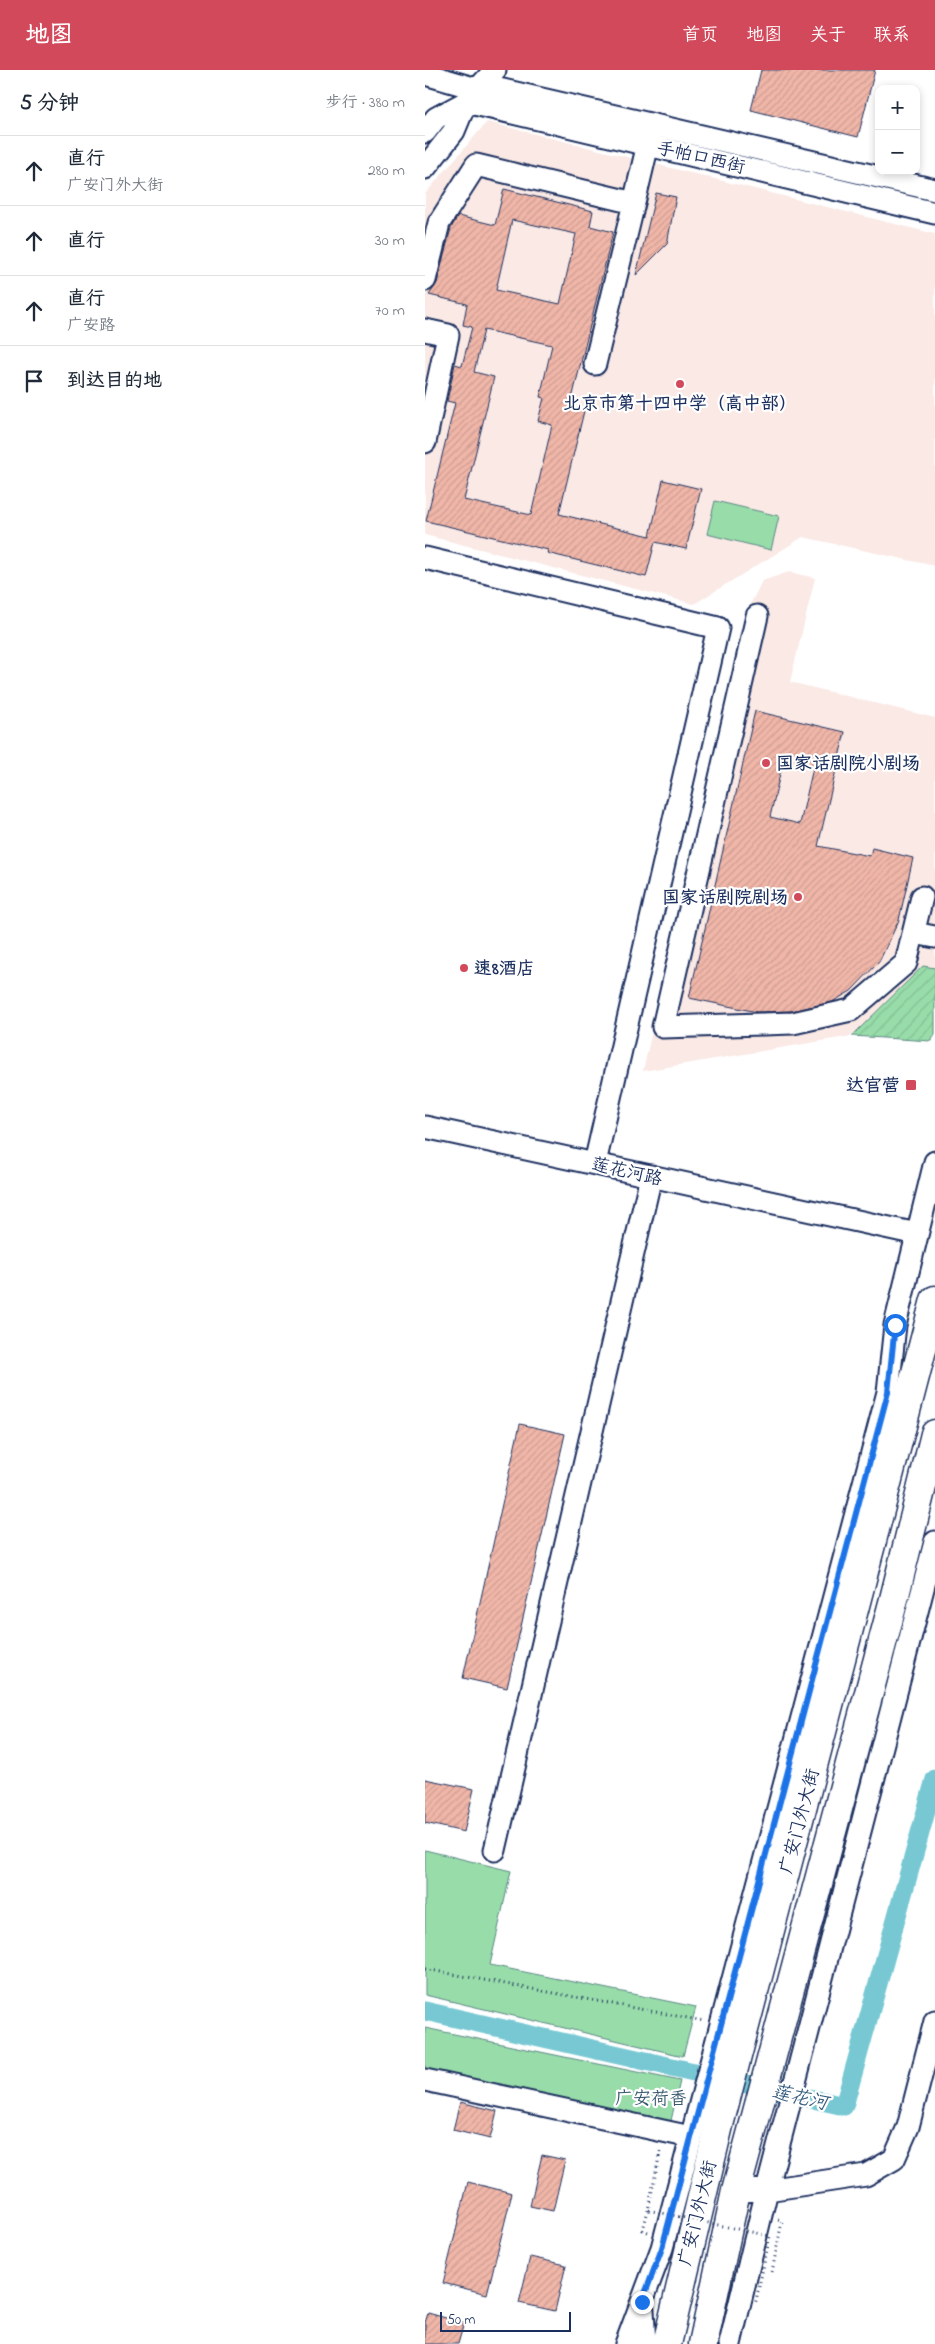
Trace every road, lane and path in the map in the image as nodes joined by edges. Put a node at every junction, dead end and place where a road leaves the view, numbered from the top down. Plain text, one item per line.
1 (425, 74) edge
2 (480, 87) edge
3 (425, 132) edge
4 (648, 144) junction
5 (425, 168) edge
6 (935, 190) edge
7 (634, 203) junction
8 (935, 213) edge
9 (425, 280) edge
10 (425, 330) edge
11 (595, 364) dead end
12 (425, 442) edge
13 (425, 558) edge
14 (757, 616) dead end
15 (922, 897) dead end
16 (914, 933) junction
17 (935, 937) edge
18 (425, 1127) edge
19 (935, 1162) edge
20 (595, 1163) junction
21 (651, 1176) junction
22 (917, 1234) junction
23 (935, 1300) edge
24 (935, 1434) edge
25 (935, 1542) edge
26 (495, 1850) dead end
27 (425, 1969) edge
28 (935, 2021) edge
29 (721, 2024) junction
30 (727, 2048) junction
31 (425, 2080) edge
32 (708, 2120) junction
33 (691, 2137) junction
34 (659, 2157) dead end
35 (767, 2190) junction
36 (736, 2191) junction
37 (691, 2236) junction
38 (662, 2248) junction
39 (642, 2302) junction
40 (755, 2305) dead end
41 (626, 2344) edge
42 (645, 2344) edge
43 (667, 2344) edge
44 (703, 2344) edge
45 (730, 2344) edge

1 - 2 street
2 - 3 street
2 - 4 street, 手帕口西街
2 - 5 street
2 - 6 street, 手帕口西街
4 - 7 street
4 - 8 street, 手帕口西街
7 - 9 street
7 - 11 street
10 - 12 street
13 - 20 street
14 - 16 street
15 - 16 street
16 - 17 street
18 - 20 street, 莲花河路
19 - 22 street, 广安门外大街
20 - 21 street, 莲花河路
21 - 22 street, 莲花河路
21 - 26 street
22 - 29 street, 广安门外大街
23 - 30 highway, 广安门外大街
24 - 36 highway, 广安门外大街
25 - 35 street
27 - 29 path
28 - 35 street
29 - 30 street, 广安门外大街
30 - 32 highway, 广安门外大街
31 - 33 street
32 - 33 street
32 - 37 highway, 广安门外大街
33 - 38 street
34 - 40 path, bridge
35 - 36 street
35 - 45 street
36 - 44 highway, 广安门外大街
37 - 38 street
37 - 43 highway, 广安门外大街
38 - 39 street
39 - 41 street
39 - 42 street

